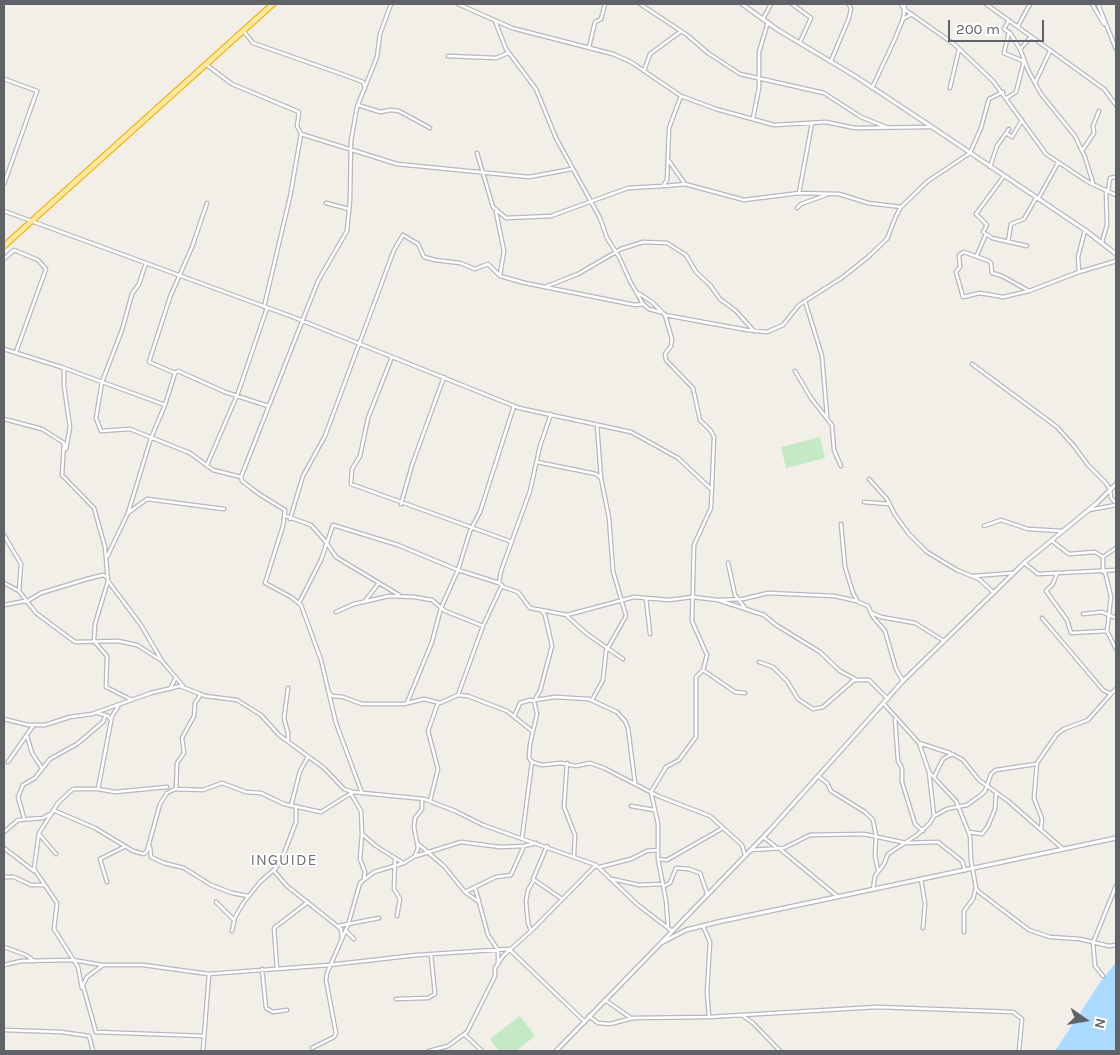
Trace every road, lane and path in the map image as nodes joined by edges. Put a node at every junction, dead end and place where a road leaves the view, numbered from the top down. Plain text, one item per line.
1 (273, 4) edge
2 (391, 4) edge
3 (458, 4) edge
4 (605, 4) edge
5 (640, 4) edge
6 (742, 4) edge
7 (771, 4) edge
8 (792, 4) edge
9 (849, 4) edge
10 (901, 4) edge
11 (986, 4) edge
12 (1030, 4) edge
13 (1092, 4) edge
14 (1098, 4) edge
15 (905, 6) edge
16 (912, 14) junction
17 (763, 19) junction
18 (903, 19) junction
19 (1009, 20) junction
20 (495, 21) junction
21 (768, 22) junction
22 (1018, 26) junction
23 (1106, 28) junction
24 (680, 32) junction
25 (1009, 32) junction
26 (244, 33) dead end
27 (1031, 36) junction
28 (800, 42) junction
29 (588, 47) junction
30 (959, 49) junction
31 (1020, 49) junction
32 (1116, 49) edge
33 (1050, 50) junction
34 (508, 52) junction
35 (448, 56) dead end
36 (1024, 61) junction
37 (831, 63) junction
38 (208, 66) dead end
39 (644, 71) junction
40 (4, 79) edge
41 (758, 79) junction
42 (1035, 83) junction
43 (365, 88) junction
44 (872, 88) junction
45 (950, 88) dead end
46 (1002, 92) junction
47 (681, 96) junction
48 (1007, 98) junction
49 (358, 105) junction
50 (1116, 105) edge
51 (1099, 111) dead end
52 (753, 118) junction
53 (1022, 120) junction
54 (812, 123) junction
55 (932, 127) junction
56 (430, 128) dead end
57 (888, 128) junction
58 (1009, 129) dead end
59 (1006, 133) junction
60 (301, 134) junction
61 (351, 148) junction
62 (1082, 150) junction
63 (478, 153) dead end
64 (970, 153) junction
65 (668, 160) junction
66 (1058, 163) junction
67 (990, 167) junction
68 (572, 169) junction
69 (481, 171) junction
70 (1004, 176) junction
71 (1116, 177) edge
72 (4, 184) edge
73 (685, 184) junction
74 (1093, 184) junction
75 (663, 186) junction
76 (1107, 191) junction
77 (799, 193) junction
78 (828, 194) junction
79 (1116, 195) edge
80 (1037, 198) junction
81 (207, 203) dead end
82 (326, 203) dead end
83 (590, 203) junction
84 (902, 207) junction
85 (797, 208) dead end
86 (349, 209) junction
87 (496, 210) junction
88 (4, 211) edge
89 (32, 220) junction
90 (1085, 230) junction
91 (986, 234) junction
92 (1008, 242) junction
93 (1102, 242) junction
94 (4, 246) edge
95 (1027, 246) dead end
96 (615, 251) junction
97 (1116, 254) edge
98 (977, 256) junction
99 (4, 260) edge
100 (1116, 261) edge
101 (146, 263) junction
102 (1079, 272) junction
103 (178, 275) junction
104 (500, 276) junction
105 (544, 288) junction
106 (1029, 291) junction
107 (638, 293) junction
108 (805, 301) junction
109 (643, 304) junction
110 (266, 307) junction
111 (662, 312) junction
112 (665, 315) junction
113 (302, 320) junction
114 (754, 331) junction
115 (359, 343) junction
116 (4, 349) edge
117 (16, 352) junction
118 (392, 357) junction
119 (972, 364) dead end
120 (64, 368) junction
121 (795, 371) dead end
122 (175, 373) junction
123 (444, 377) junction
124 (102, 382) junction
125 (237, 396) junction
126 (165, 405) junction
127 (268, 406) junction
128 (514, 406) junction
129 (551, 414) junction
130 (827, 416) junction
131 (4, 419) edge
132 (597, 424) junction
133 (151, 438) junction
134 (65, 451) junction
135 (538, 462) junction
136 (207, 464) junction
137 (840, 466) dead end
138 (241, 477) junction
139 (601, 478) junction
140 (869, 480) dead end
141 (1116, 484) edge
142 (710, 488) junction
143 (1110, 489) junction
144 (864, 502) dead end
145 (401, 504) junction
146 (889, 504) junction
147 (1116, 504) edge
148 (224, 509) dead end
149 (1089, 510) junction
150 (128, 513) junction
151 (285, 518) junction
152 (290, 518) junction
153 (841, 524) dead end
154 (984, 526) dead end
155 (472, 528) junction
156 (1064, 531) junction
157 (4, 535) edge
158 (326, 542) junction
159 (512, 542) junction
160 (1052, 542) junction
161 (1116, 548) edge
162 (1103, 556) junction
163 (106, 559) junction
164 (728, 563) dead end
165 (1024, 563) junction
166 (458, 570) junction
167 (1116, 570) edge
168 (1015, 572) junction
169 (1104, 572) junction
170 (1057, 573) junction
171 (971, 576) junction
172 (108, 579) junction
173 (4, 583) edge
174 (379, 583) junction
175 (500, 584) junction
176 (19, 591) junction
177 (994, 593) junction
178 (400, 595) junction
179 (692, 597) junction
180 (646, 598) junction
181 (738, 599) junction
182 (620, 600) junction
183 (718, 600) junction
184 (26, 602) junction
185 (365, 602) junction
186 (858, 602) junction
187 (299, 603) junction
188 (4, 605) edge
189 (441, 608) junction
190 (540, 609) junction
191 (746, 609) junction
192 (336, 612) dead end
193 (871, 612) junction
194 (1083, 614) dead end
195 (1108, 614) junction
196 (566, 615) junction
197 (1042, 618) dead end
198 (1116, 618) edge
199 (483, 626) junction
200 (1107, 631) junction
201 (650, 634) dead end
202 (94, 641) junction
203 (944, 641) junction
204 (608, 649) junction
205 (1116, 649) edge
206 (623, 659) dead end
207 (162, 661) junction
208 (759, 662) dead end
209 (703, 670) junction
210 (175, 679) junction
211 (857, 680) junction
212 (904, 681) junction
213 (183, 686) junction
214 (288, 688) dead end
215 (170, 689) junction
216 (327, 690) junction
217 (1116, 691) edge
218 (745, 693) dead end
219 (201, 694) junction
220 (1110, 694) junction
221 (458, 695) junction
222 (888, 699) junction
223 (132, 700) junction
224 (535, 700) junction
225 (592, 700) junction
226 (438, 703) junction
227 (407, 704) junction
228 (884, 704) junction
229 (119, 706) junction
230 (96, 713) junction
231 (106, 715) junction
232 (514, 716) junction
233 (894, 718) junction
234 (4, 719) edge
235 (111, 720) junction
236 (33, 726) junction
237 (532, 732) junction
238 (27, 736) junction
239 (288, 741) junction
240 (919, 743) junction
241 (952, 754) junction
242 (308, 757) junction
243 (8, 762) dead end
244 (532, 762) junction
245 (567, 764) junction
246 (1037, 764) junction
247 (42, 769) junction
248 (929, 772) junction
249 (632, 774) junction
250 (818, 776) junction
251 (934, 776) junction
252 (628, 780) junction
253 (635, 784) junction
254 (987, 785) junction
255 (167, 787) dead end
256 (98, 789) junction
257 (176, 789) junction
258 (651, 792) junction
259 (996, 792) junction
260 (352, 793) junction
261 (362, 793) junction
262 (658, 796) junction
263 (422, 799) junction
264 (652, 800) junction
265 (430, 801) junction
266 (291, 806) junction
267 (296, 806) junction
268 (631, 806) dead end
269 (958, 808) junction
270 (654, 810) junction
271 (53, 812) junction
272 (934, 816) junction
273 (24, 818) junction
274 (723, 828) junction
275 (1041, 829) junction
276 (770, 830) junction
277 (923, 830) junction
278 (4, 832) edge
279 (969, 832) junction
280 (39, 833) junction
281 (362, 834) junction
282 (876, 836) junction
283 (763, 837) junction
284 (522, 838) junction
285 (1116, 838) edge
286 (767, 840) junction
287 (537, 842) junction
288 (417, 843) junction
289 (906, 843) junction
290 (150, 844) junction
291 (524, 846) junction
292 (547, 846) junction
293 (124, 847) junction
294 (4, 848) edge
295 (779, 849) junction
296 (1063, 849) junction
297 (658, 850) junction
298 (749, 850) junction
299 (429, 851) junction
300 (56, 854) dead end
301 (574, 855) junction
302 (744, 855) junction
303 (415, 856) junction
304 (394, 858) junction
305 (658, 859) junction
306 (404, 863) junction
307 (596, 865) junction
308 (395, 866) junction
309 (600, 866) junction
310 (972, 869) junction
311 (965, 870) junction
312 (34, 871) junction
313 (274, 871) junction
314 (878, 871) junction
315 (4, 877) edge
316 (612, 879) junction
317 (921, 879) junction
318 (363, 880) junction
319 (534, 880) junction
320 (107, 882) dead end
321 (44, 886) junction
322 (663, 886) junction
323 (1116, 886) edge
324 (475, 888) junction
325 (976, 888) junction
326 (873, 889) junction
327 (466, 892) junction
328 (707, 893) junction
329 (248, 896) junction
330 (837, 896) junction
331 (562, 900) junction
332 (216, 902) dead end
333 (308, 902) junction
334 (479, 902) junction
335 (397, 916) dead end
336 (379, 918) dead end
337 (234, 920) junction
338 (348, 925) junction
339 (338, 926) junction
340 (668, 926) junction
341 (703, 926) junction
342 (923, 928) dead end
343 (232, 931) dead end
344 (346, 931) junction
345 (531, 931) junction
346 (672, 931) junction
347 (964, 932) dead end
348 (354, 939) dead end
349 (342, 940) junction
350 (661, 943) junction
351 (1093, 943) junction
352 (1116, 945) edge
353 (4, 947) edge
354 (498, 950) junction
355 (509, 950) junction
356 (431, 954) junction
357 (73, 960) junction
358 (35, 962) junction
359 (105, 964) junction
360 (498, 964) junction
361 (4, 965) edge
362 (328, 965) junction
363 (277, 968) junction
364 (262, 969) junction
365 (209, 974) junction
366 (1103, 976) dead end
367 (83, 985) junction
368 (396, 999) dead end
369 (605, 1000) junction
370 (287, 1010) dead end
371 (589, 1016) junction
372 (742, 1016) junction
373 (709, 1017) junction
374 (633, 1018) junction
375 (584, 1021) junction
376 (4, 1030) edge
377 (464, 1034) junction
378 (204, 1036) junction
379 (312, 1048) dead end
380 (93, 1051) edge
381 (203, 1051) edge
382 (429, 1051) edge
383 (482, 1051) edge
384 (556, 1051) edge
385 (780, 1051) edge
386 (1019, 1051) edge

1 - 89 highway
2 - 43 street
3 - 20 street
4 - 29 street
5 - 24 street
6 - 17 street
7 - 17 street
8 - 28 street
9 - 37 street
10 - 15 street
11 - 19 street
12 - 22 street
13 - 23 street
14 - 23 street
15 - 16 street
15 - 18 street
16 - 18 street
16 - 30 street
17 - 21 street
18 - 44 street
19 - 22 street
19 - 25 street
20 - 29 street
20 - 34 street
21 - 28 street
21 - 41 street
22 - 27 street
23 - 32 street
24 - 39 street
24 - 41 street
25 - 31 street
25 - 36 street
26 - 43 street
27 - 31 street
27 - 33 street
28 - 37 street
29 - 39 street
30 - 45 street
30 - 46 street
31 - 36 street
33 - 42 street
33 - 50 street
34 - 35 street
34 - 68 street
36 - 42 street
36 - 48 street
37 - 44 street
38 - 60 street
39 - 47 street
40 - 72 street
41 - 52 street
41 - 57 street
42 - 62 street
43 - 49 street
44 - 55 street
46 - 48 street
46 - 64 street
47 - 52 street
47 - 65 street
48 - 53 street
49 - 56 street
49 - 61 street
51 - 62 street
52 - 54 street
53 - 59 street
53 - 66 street
54 - 57 street
54 - 77 street
55 - 57 street
55 - 64 street
58 - 59 street
59 - 67 street
60 - 61 street
60 - 110 street
61 - 69 street
61 - 86 street
62 - 74 street
63 - 69 street
64 - 67 street
64 - 84 street
65 - 73 street
65 - 75 street
66 - 74 street
66 - 80 street
67 - 70 street
68 - 69 street
68 - 83 street
69 - 87 street
70 - 80 street
70 - 91 street
71 - 76 street
73 - 75 street
73 - 77 street
74 - 76 street
75 - 83 street
76 - 79 street
76 - 93 street
77 - 78 street
78 - 84 street
78 - 85 street
80 - 90 street
80 - 92 street
81 - 103 street
82 - 86 street
83 - 87 street
83 - 96 street
84 - 108 street
86 - 113 street
87 - 104 street
88 - 89 street
89 - 94 highway
89 - 101 street
90 - 93 street
90 - 102 street
91 - 92 street
91 - 98 street
92 - 95 street
93 - 97 street
96 - 105 street
96 - 107 street
96 - 114 street
98 - 106 street
98 - 106 street
99 - 117 street
100 - 102 street
101 - 103 street
101 - 124 street
102 - 106 street
103 - 110 street
103 - 122 street
104 - 105 street
104 - 115 street
105 - 109 street
107 - 109 street
107 - 111 street
108 - 114 street
108 - 130 street
109 - 111 street
110 - 113 street
110 - 125 street
111 - 112 street
112 - 114 street
112 - 142 street
113 - 115 street
113 - 127 street
115 - 118 street
115 - 152 street
116 - 117 street
117 - 120 street
118 - 123 street
118 - 145 street
119 - 143 street
120 - 124 street
120 - 134 street
121 - 130 street
122 - 125 street
122 - 126 street
123 - 128 street
123 - 145 street
124 - 126 street
124 - 133 street
125 - 127 street
125 - 136 street
126 - 133 street
127 - 138 street
128 - 129 street
128 - 155 street
129 - 132 street
129 - 135 street
130 - 137 street
131 - 134 street
132 - 139 street
132 - 142 street
133 - 136 street
133 - 150 street
134 - 163 street
135 - 139 street
135 - 159 street
136 - 138 street
138 - 151 street
139 - 182 street
140 - 146 street
141 - 143 street
142 - 179 street
143 - 147 street
143 - 149 street
144 - 146 street
145 - 155 street
146 - 171 street
147 - 149 street
148 - 150 street
149 - 156 street
150 - 163 street
151 - 152 street
151 - 187 street
152 - 158 street
153 - 186 street
154 - 156 street
155 - 159 street
155 - 166 street
156 - 160 street
157 - 176 street
158 - 166 street
158 - 174 street
158 - 187 street
159 - 175 street
160 - 162 street
160 - 165 street
161 - 162 street
162 - 169 street
163 - 172 street
164 - 181 street
165 - 168 street
165 - 170 street
166 - 175 street
166 - 189 street
167 - 169 street
168 - 171 street
168 - 177 street
169 - 170 street
169 - 195 street
170 - 200 street
171 - 177 street
172 - 184 street
172 - 202 street
172 - 207 street
173 - 176 street
174 - 178 street
174 - 185 street
175 - 190 street
175 - 199 street
176 - 184 street
177 - 203 street
178 - 185 street
178 - 189 street
179 - 180 street
179 - 183 street
179 - 209 street
180 - 182 street
180 - 201 street
181 - 183 street
181 - 186 street
181 - 191 street
182 - 196 street
182 - 204 street
183 - 191 street
184 - 188 street
184 - 202 street
185 - 192 street
186 - 193 street
187 - 216 street
189 - 199 street
189 - 227 street
190 - 196 street
190 - 224 street
191 - 211 street
193 - 203 street
193 - 212 street
194 - 195 street
195 - 198 street
195 - 200 street
196 - 204 street
197 - 220 street
199 - 221 street
200 - 205 street
202 - 207 street
202 - 223 street
203 - 212 street
204 - 206 street
204 - 225 street
207 - 210 street
208 - 211 street
209 - 218 street
209 - 258 street
210 - 213 street
210 - 215 street
211 - 222 street
212 - 222 street
213 - 215 street
213 - 219 street
214 - 239 street
215 - 223 street
216 - 227 street
216 - 261 street
217 - 220 street
219 - 239 street
219 - 257 street
220 - 246 street
221 - 226 street
221 - 232 street
222 - 228 street
223 - 229 street
224 - 225 street
224 - 232 street
224 - 237 street
225 - 249 street
226 - 227 street
226 - 265 street
228 - 233 street
228 - 250 street
229 - 230 street
229 - 235 street
230 - 231 street
230 - 236 street
231 - 235 street
231 - 247 street
232 - 237 street
233 - 240 street
233 - 277 street
234 - 236 street
235 - 256 street
236 - 238 street
237 - 244 street
238 - 243 street
238 - 247 street
239 - 242 street
240 - 241 street
240 - 248 street
241 - 251 street
241 - 254 street
242 - 260 street
242 - 266 street
244 - 245 street
244 - 284 street
245 - 252 street
245 - 301 street
246 - 254 street
246 - 275 street
247 - 273 street
248 - 251 street
248 - 272 street
249 - 252 street
249 - 253 street
250 - 276 street
250 - 282 street
251 - 269 street
252 - 253 street
253 - 258 street
254 - 259 street
254 - 269 street
255 - 256 street
256 - 271 street
257 - 266 street
257 - 290 street
258 - 262 street
258 - 264 street
259 - 275 street
259 - 279 street
260 - 261 street
260 - 267 street
260 - 281 street
261 - 263 street
262 - 264 street
262 - 274 street
263 - 265 street
263 - 288 street
264 - 270 street
265 - 284 street
266 - 267 street
267 - 313 street
268 - 270 street
269 - 272 street
269 - 279 street
270 - 297 street
271 - 273 street
271 - 280 street
271 - 293 street
272 - 277 street
273 - 278 street
274 - 302 street
274 - 305 street
275 - 296 street
276 - 283 street
276 - 286 street
277 - 289 street
279 - 310 street
280 - 300 street
280 - 312 street
281 - 304 street
281 - 318 street
282 - 289 street
282 - 295 street
282 - 314 street
283 - 286 street
283 - 298 street
284 - 287 street
285 - 296 street
286 - 295 street
287 - 291 street
287 - 292 street
288 - 299 street
288 - 303 street
289 - 311 street
289 - 314 street
290 - 293 street
290 - 329 street
291 - 299 street
291 - 324 street
292 - 301 street
292 - 319 street
293 - 320 street
294 - 312 street
295 - 298 street
295 - 330 street
296 - 310 street
297 - 305 street
297 - 309 street
298 - 302 street
299 - 303 street
299 - 327 street
301 - 307 street
302 - 328 street
303 - 306 street
304 - 306 street
304 - 308 street
305 - 322 street
306 - 308 street
307 - 309 street
307 - 331 street
308 - 318 street
308 - 335 street
309 - 316 street
310 - 311 street
310 - 325 street
311 - 317 street
312 - 321 street
313 - 329 street
313 - 333 street
314 - 326 street
315 - 321 street
316 - 322 street
316 - 340 street
317 - 326 street
317 - 342 street
318 - 338 street
319 - 331 street
319 - 345 street
321 - 357 street
322 - 328 street
322 - 340 street
323 - 351 street
324 - 327 street
324 - 334 street
325 - 347 street
325 - 351 street
326 - 330 street
327 - 334 street
328 - 346 street
329 - 337 street
330 - 341 street
331 - 345 street
332 - 337 street
333 - 339 street
333 - 363 street
334 - 354 street
336 - 338 street
337 - 343 street
338 - 339 street
338 - 344 street
339 - 349 street
340 - 346 street
341 - 350 street
341 - 373 street
344 - 348 street
344 - 349 street
345 - 355 street
346 - 350 street
349 - 362 street
350 - 369 street
351 - 352 street
351 - 366 street
353 - 358 street
354 - 355 street
354 - 356 street
354 - 360 street
355 - 360 street
355 - 375 street
356 - 362 street
356 - 368 street
357 - 358 street
357 - 359 street
357 - 367 street
358 - 361 street
359 - 365 street
359 - 367 street
360 - 377 street
362 - 363 street
362 - 379 street
363 - 364 street
364 - 365 street
364 - 370 street
365 - 378 street
367 - 378 street
369 - 371 street
369 - 374 street
371 - 374 street
371 - 375 street
372 - 373 street
372 - 385 street
372 - 386 street
373 - 374 street
375 - 384 street
376 - 380 street
377 - 382 street
377 - 383 street
378 - 381 street

